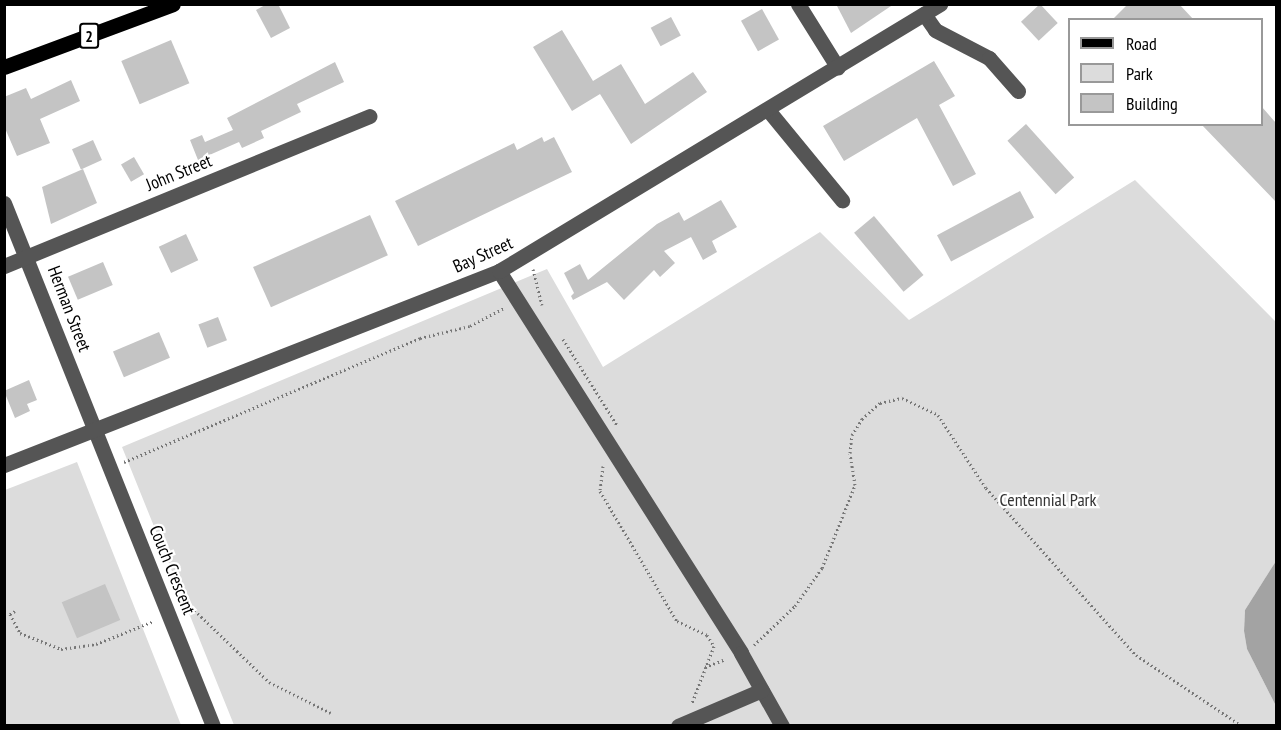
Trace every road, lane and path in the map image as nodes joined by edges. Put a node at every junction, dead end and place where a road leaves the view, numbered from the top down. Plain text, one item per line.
1 (173, 4) edge
2 (798, 4) edge
3 (940, 4) edge
4 (924, 14) junction
5 (4, 67) edge
6 (837, 68) junction
7 (1018, 91) dead end
8 (768, 110) junction
9 (369, 116) dead end
10 (842, 200) dead end
11 (4, 203) edge
12 (27, 257) junction
13 (4, 266) edge
14 (499, 271) junction
15 (516, 301) junction
16 (95, 430) junction
17 (123, 462) dead end
18 (4, 465) edge
19 (741, 653) junction
20 (705, 667) dead end
21 (762, 690) junction
22 (682, 724) edge
23 (213, 726) edge
24 (782, 726) edge
25 (1242, 726) edge

1 - 5 main road, 2
2 - 6 street
3 - 4 street, Bay Street
4 - 6 street, Bay Street
4 - 7 street
6 - 8 street, Bay Street
8 - 10 street
8 - 14 street, Bay Street
9 - 12 street, John Street
11 - 12 street, Herman Street
12 - 13 street, John Street
12 - 16 street, Herman Street
14 - 15 street
14 - 16 street, Bay Street
15 - 17 path
15 - 19 street
16 - 18 street, Bay Street
16 - 23 street, Couch Crescent
19 - 20 path
19 - 21 street
19 - 25 path
21 - 22 street
21 - 24 street

